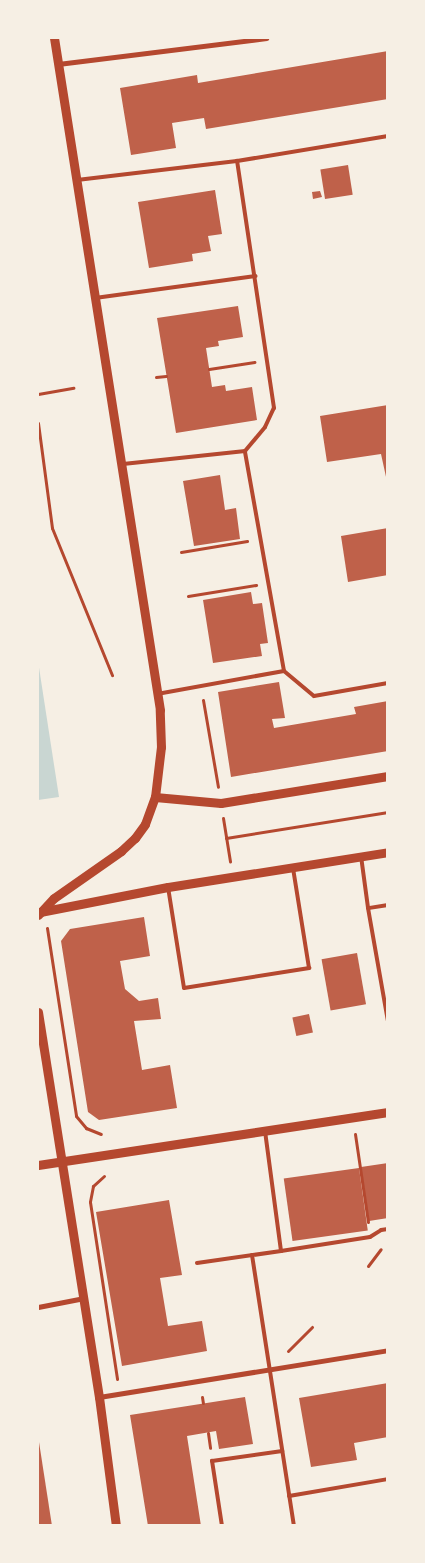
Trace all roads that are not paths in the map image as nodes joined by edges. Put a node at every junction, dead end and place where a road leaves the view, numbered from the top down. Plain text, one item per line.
1 (54, 38) edge
2 (266, 38) edge
3 (58, 64) junction
4 (388, 136) edge
5 (237, 161) junction
6 (77, 180) junction
7 (254, 276) junction
8 (95, 298) junction
9 (245, 451) junction
10 (121, 464) junction
11 (284, 671) junction
12 (388, 683) edge
13 (158, 694) junction
14 (388, 776) edge
15 (155, 797) junction
16 (388, 852) edge
17 (360, 856) junction
18 (293, 867) junction
19 (168, 887) junction
20 (388, 905) edge
21 (368, 908) junction
22 (38, 913) edge
23 (38, 1012) edge
24 (388, 1021) edge
25 (388, 1112) edge
26 (265, 1130) junction
27 (61, 1162) junction
28 (38, 1166) edge
29 (388, 1229) edge
30 (282, 1250) junction
31 (252, 1255) junction
32 (197, 1263) dead end
33 (84, 1298) junction
34 (38, 1307) edge
35 (388, 1350) edge
36 (269, 1370) junction
37 (99, 1397) junction
38 (282, 1452) junction
39 (388, 1479) edge
40 (289, 1496) junction
41 (116, 1526) edge
42 (222, 1526) edge
43 (294, 1526) edge

1 - 3 street
2 - 3 street
3 - 6 street
4 - 5 lane
5 - 6 lane
5 - 7 lane
6 - 8 street
7 - 8 lane
7 - 9 lane
8 - 10 street
9 - 10 lane
9 - 11 lane
10 - 13 street
11 - 12 lane
11 - 13 lane
13 - 15 street
14 - 15 street
15 - 22 street
16 - 17 street
17 - 18 street
17 - 21 lane
18 - 19 street
18 - 19 lane
19 - 22 street
20 - 21 lane
21 - 24 lane
23 - 27 street
25 - 26 street
26 - 27 street
26 - 30 lane
27 - 28 street
27 - 33 street
29 - 30 lane
30 - 31 lane
31 - 32 lane
31 - 36 lane
33 - 34 street
33 - 37 street
35 - 36 street
36 - 37 street
36 - 38 lane
37 - 41 street
38 - 40 lane
38 - 42 lane
39 - 40 lane
40 - 43 lane

